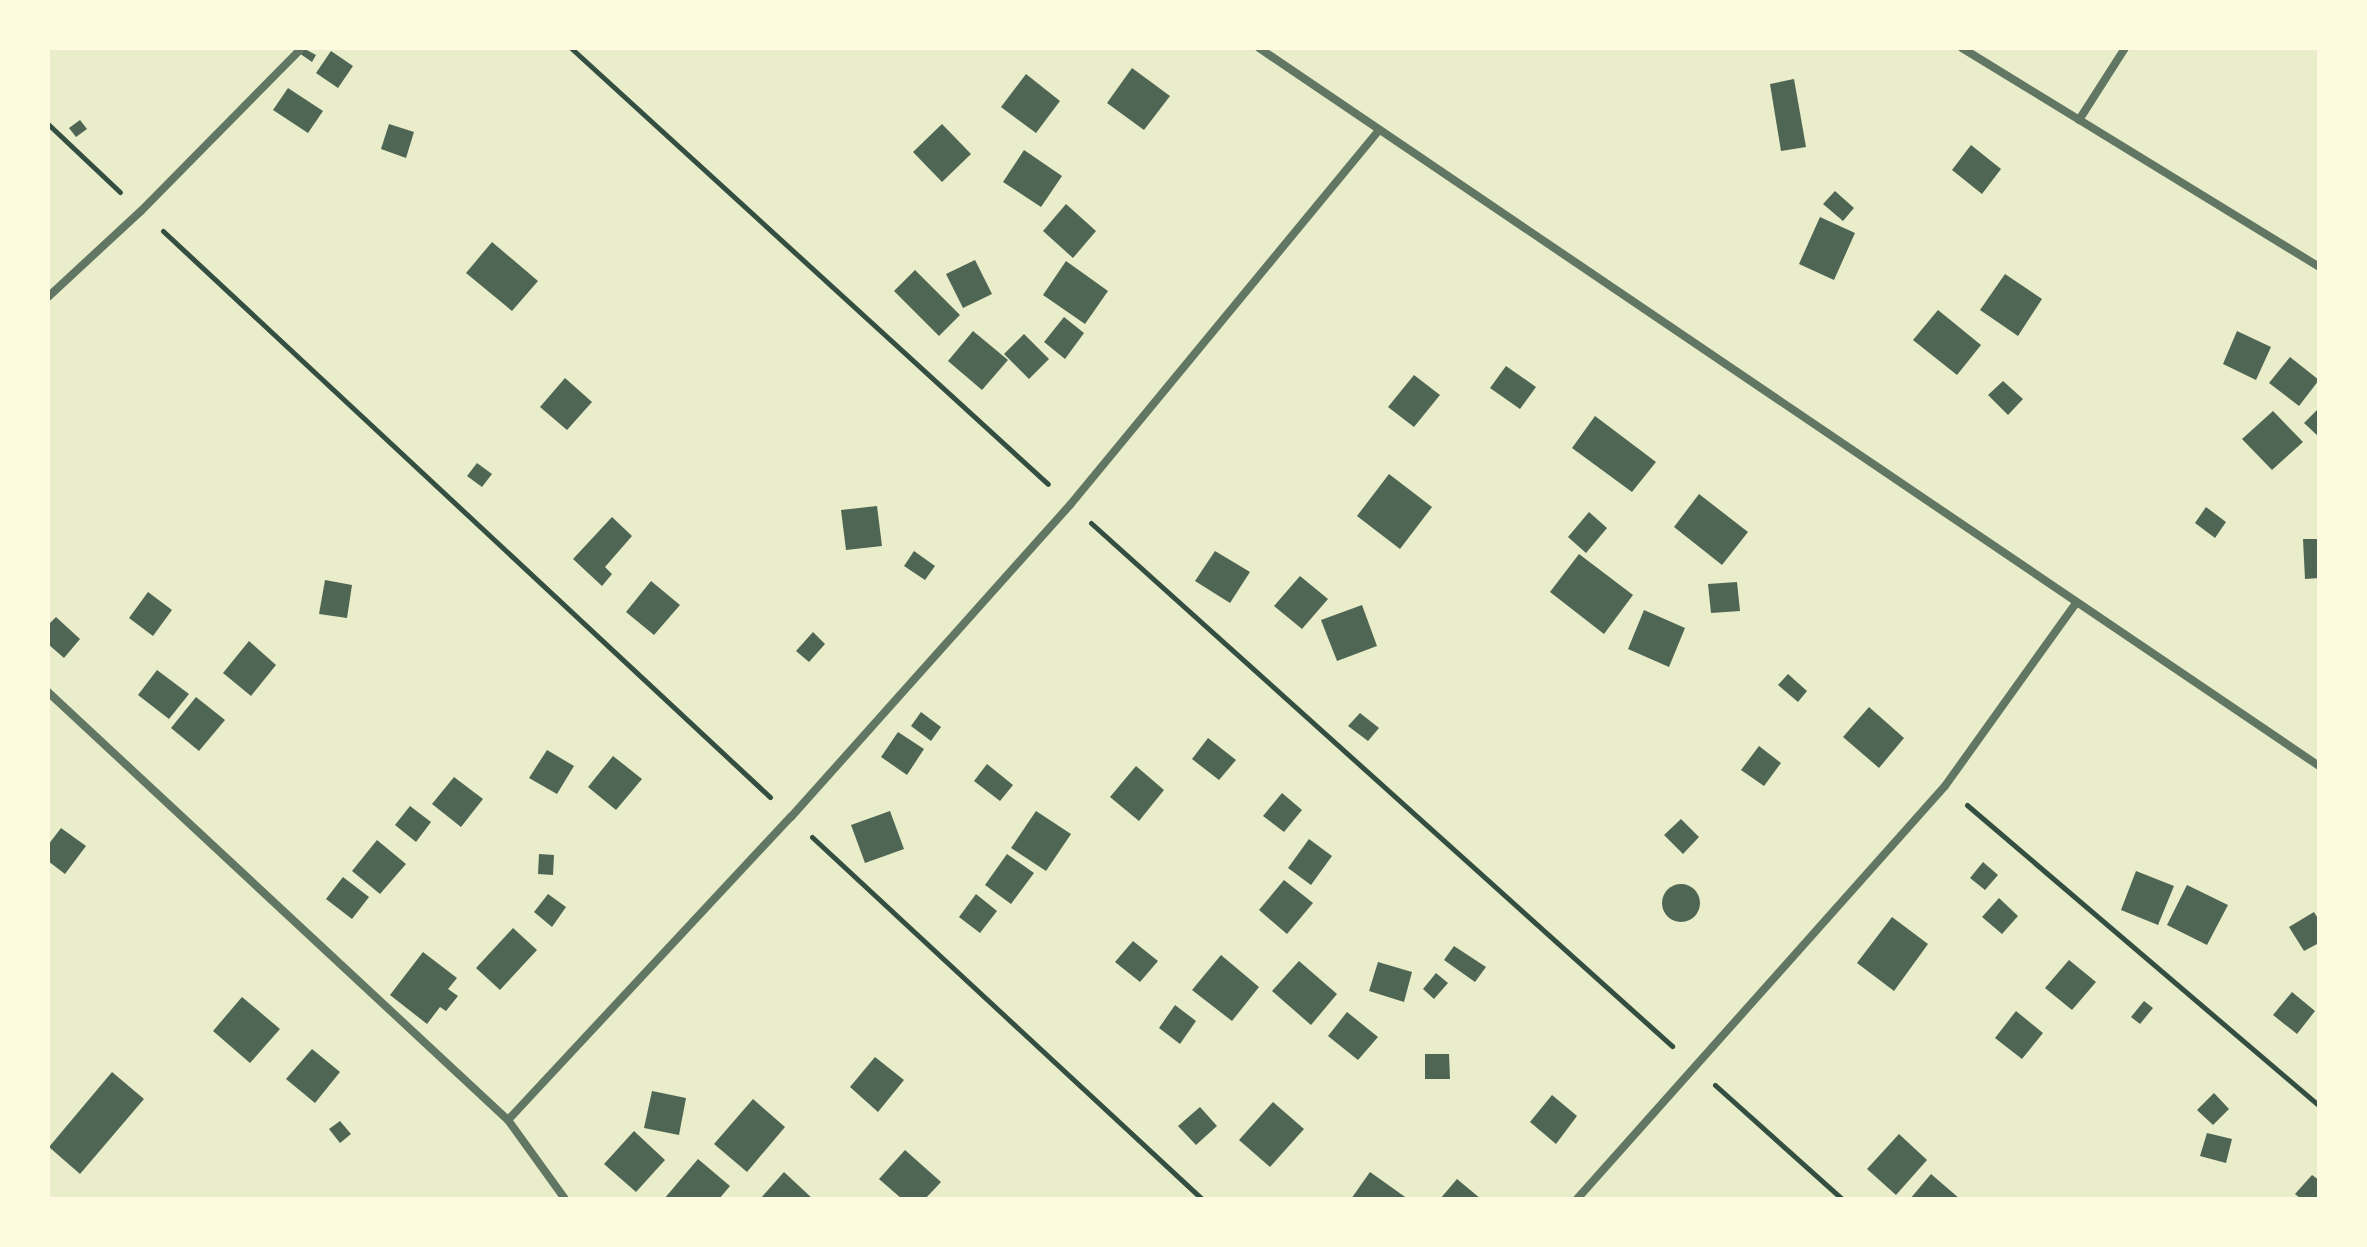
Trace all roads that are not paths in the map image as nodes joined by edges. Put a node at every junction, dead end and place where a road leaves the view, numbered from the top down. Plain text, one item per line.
1 (302, 48) edge
2 (1259, 48) edge
3 (1962, 48) edge
4 (2125, 48) edge
5 (2079, 120) junction
6 (1379, 130) junction
7 (2319, 267) edge
8 (48, 297) edge
9 (2076, 603) junction
10 (48, 692) edge
11 (2319, 766) edge
12 (508, 1120) junction
13 (565, 1199) edge
14 (1577, 1199) edge

1 - 8 street
2 - 6 street
3 - 5 street
4 - 5 street
5 - 7 street
6 - 9 street
6 - 12 street
9 - 11 street
9 - 14 street
10 - 12 street
12 - 13 street

